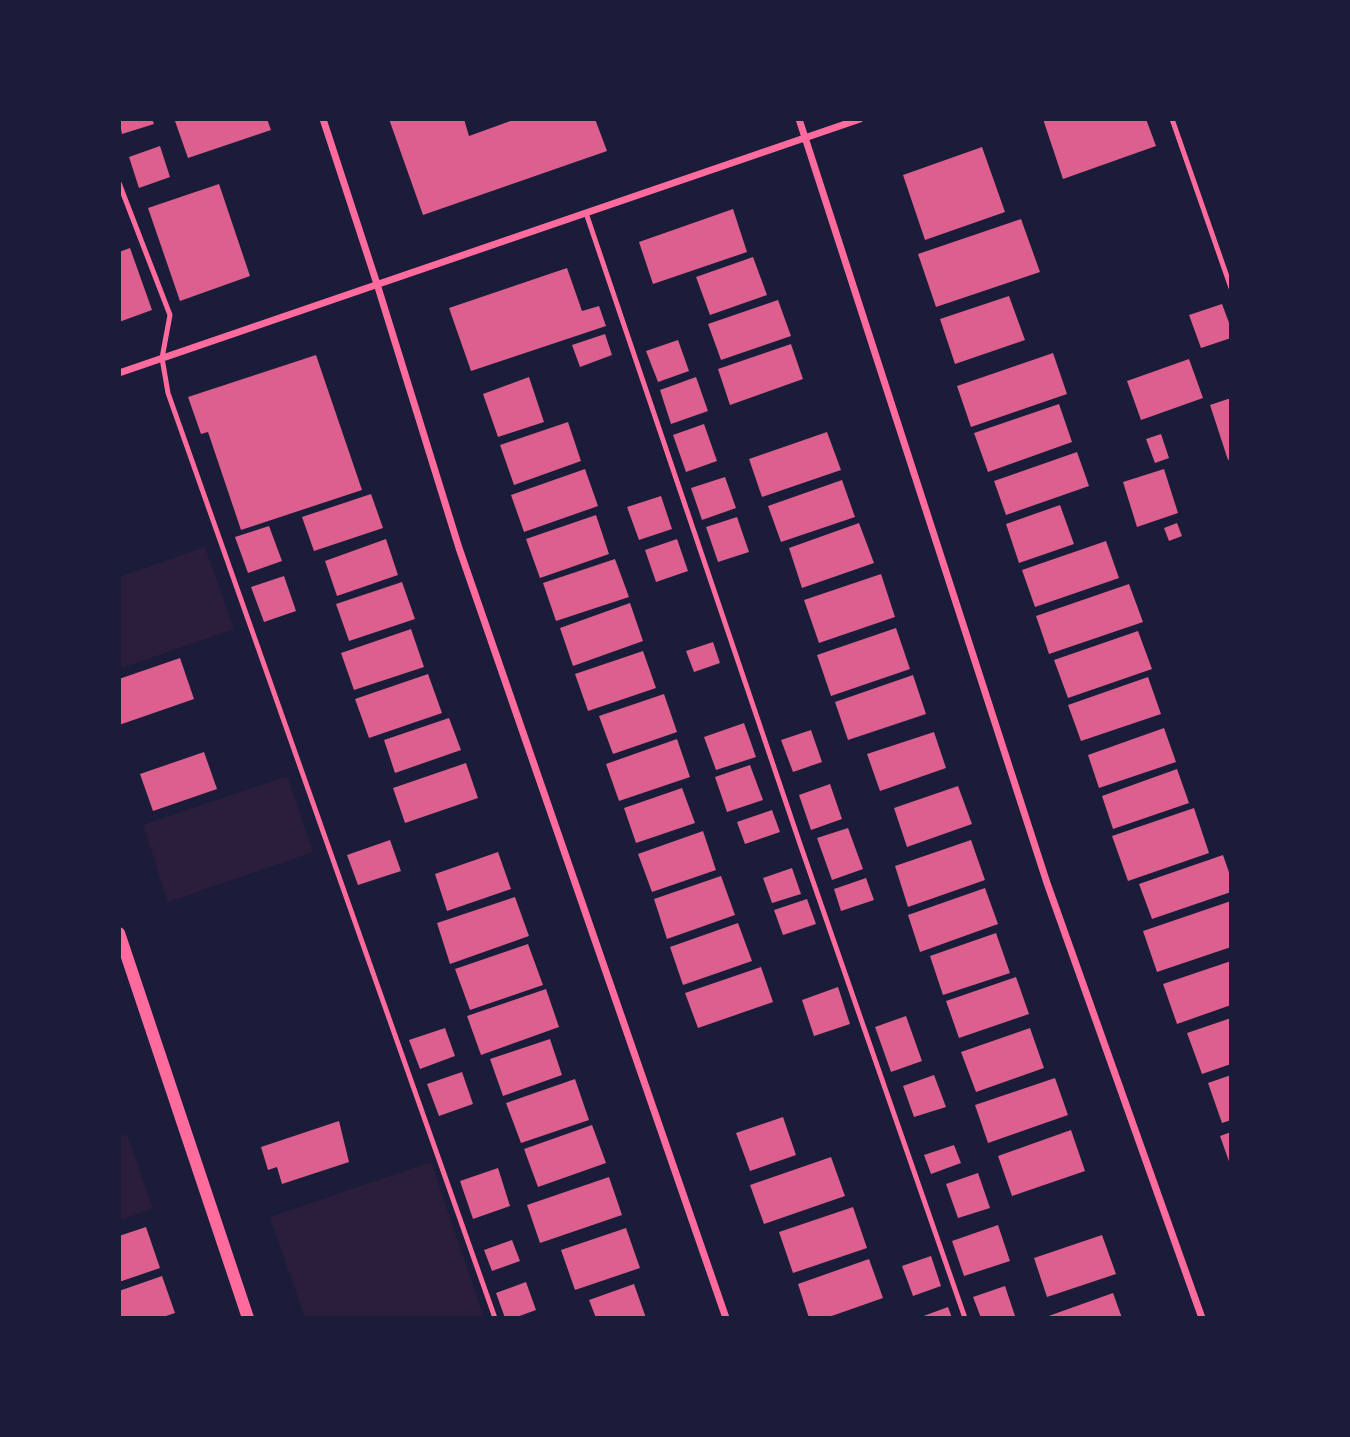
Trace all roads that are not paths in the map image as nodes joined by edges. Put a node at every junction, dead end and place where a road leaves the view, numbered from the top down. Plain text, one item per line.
1 (323, 119) edge
2 (799, 119) edge
3 (860, 119) edge
4 (1172, 119) edge
5 (805, 138) junction
6 (120, 186) edge
7 (586, 213) junction
8 (377, 284) junction
9 (1231, 289) edge
10 (162, 358) junction
11 (119, 373) edge
12 (119, 933) edge
13 (248, 1318) edge
14 (495, 1318) edge
15 (726, 1318) edge
16 (965, 1318) edge
17 (1202, 1318) edge

1 - 8 street
2 - 5 street
3 - 5 street
4 - 9 lane
5 - 7 street
5 - 17 street
6 - 10 lane
7 - 8 street
7 - 16 lane
8 - 10 street
8 - 15 street
10 - 11 street
10 - 14 lane
12 - 13 street

